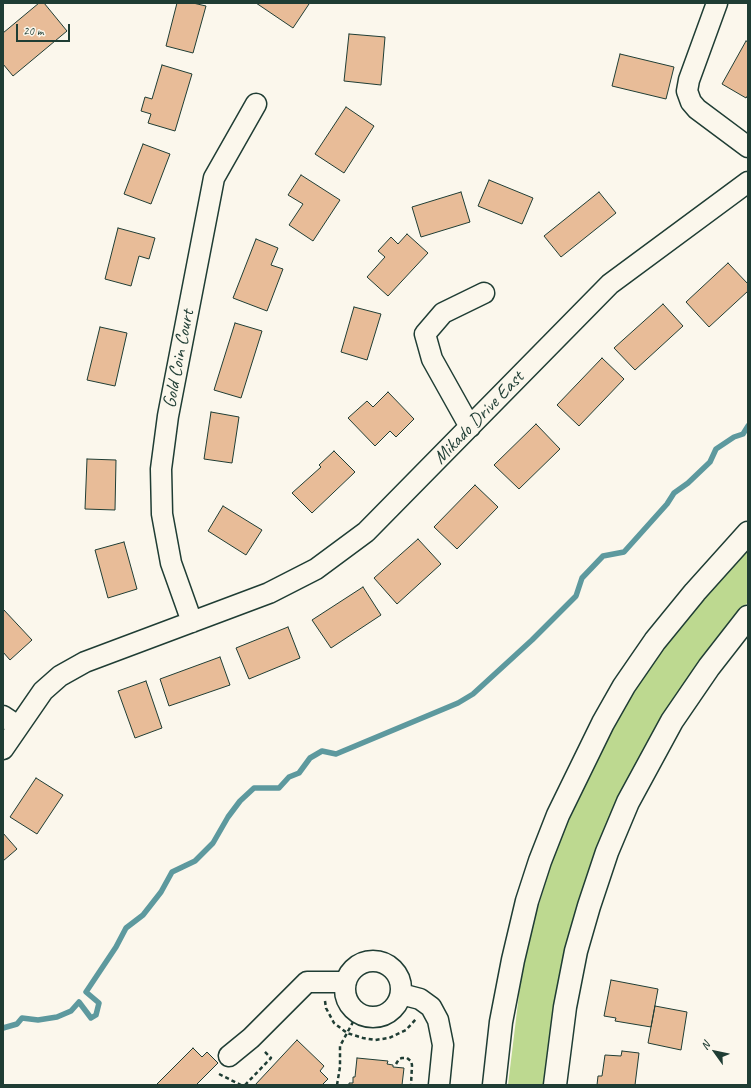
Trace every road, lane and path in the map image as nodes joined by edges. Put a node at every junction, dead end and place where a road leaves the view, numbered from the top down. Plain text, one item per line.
1 (717, 3) edge
2 (256, 104) dead end
3 (748, 147) edge
4 (748, 182) edge
5 (484, 293) dead end
6 (470, 427) junction
7 (748, 533) edge
8 (747, 618) edge
9 (192, 622) junction
10 (11, 721) edge
11 (3, 749) edge
12 (346, 982) junction
13 (401, 994) junction
14 (329, 1000) dead end
15 (428, 1005) junction
16 (356, 1011) junction
17 (346, 1033) junction
18 (251, 1038) junction
19 (229, 1056) dead end
20 (396, 1064) dead end
21 (219, 1074) dead end
22 (241, 1085) edge
23 (245, 1085) edge
24 (337, 1085) edge
25 (411, 1085) edge
26 (439, 1085) edge
27 (494, 1085) edge
28 (555, 1085) edge

1 - 3 street
2 - 9 street, Gold Coin Court
4 - 6 street, Mikado Drive East
5 - 6 street
6 - 9 street, Mikado Drive East
7 - 27 main road
8 - 28 main road
9 - 10 street, Mikado Drive East
10 - 11 street, Mikado Drive East
12 - 13 street
12 - 16 street
12 - 18 street
13 - 15 street
13 - 16 street
14 - 17 path
15 - 17 path
15 - 26 street
16 - 17 path
17 - 24 path
18 - 19 street
18 - 23 path
20 - 25 path
21 - 22 path

